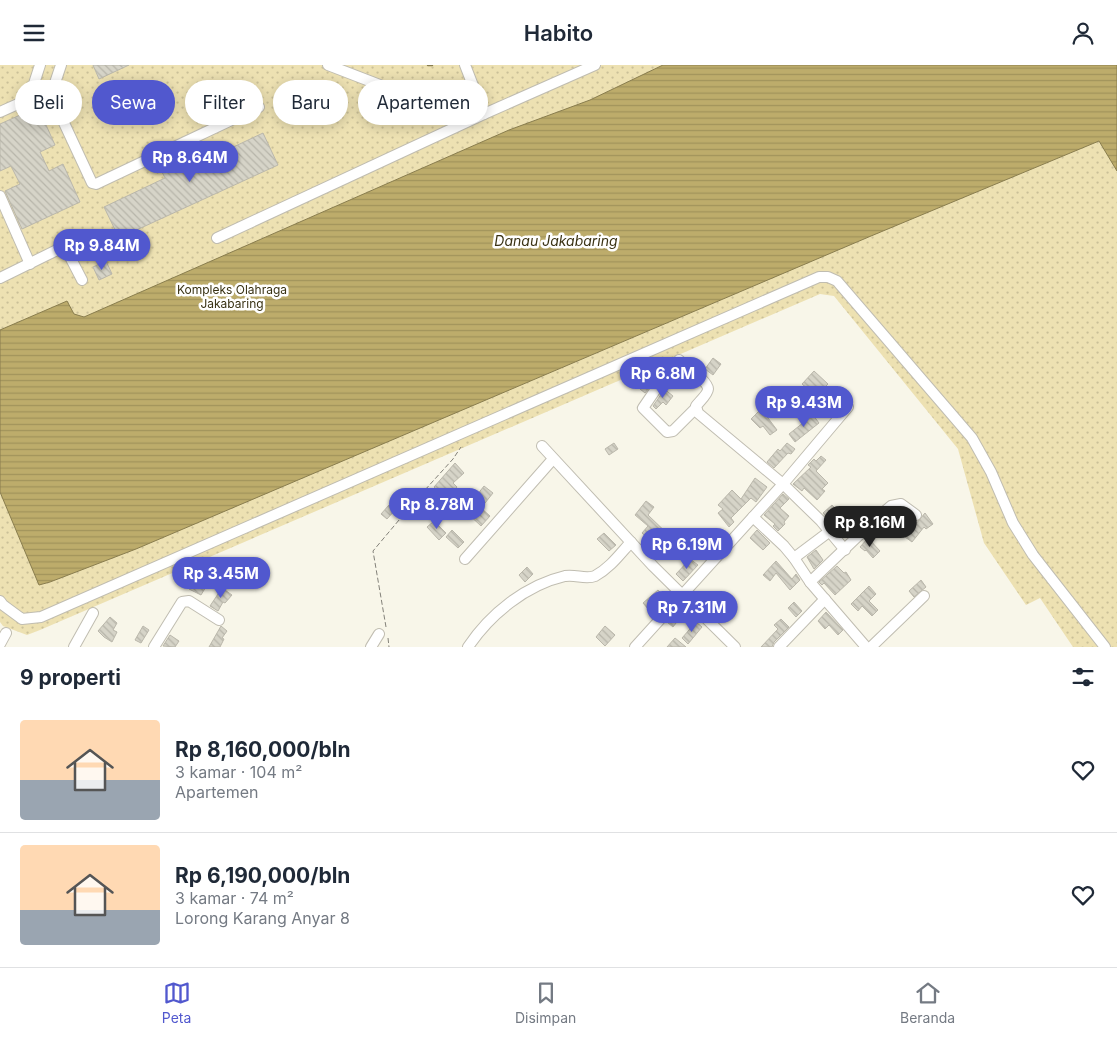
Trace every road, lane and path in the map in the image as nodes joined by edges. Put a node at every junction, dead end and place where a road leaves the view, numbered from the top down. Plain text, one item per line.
1 (40, 65) edge
2 (61, 65) edge
3 (328, 65) edge
4 (465, 65) edge
5 (596, 65) edge
6 (35, 80) edge
7 (56, 80) edge
8 (367, 80) edge
9 (471, 80) edge
10 (15, 105) edge
11 (488, 111) edge
12 (0, 112) edge
13 (65, 125) edge
14 (220, 125) edge
15 (457, 125) edge
16 (0, 196) edge
17 (217, 238) dead end
18 (30, 264) junction
19 (0, 278) edge
20 (82, 280) dead end
21 (679, 360) dead end
22 (656, 389) dead end
23 (848, 407) dead end
24 (696, 408) junction
25 (542, 446) dead end
26 (461, 447) dead end
27 (553, 459) junction
28 (783, 484) junction
29 (916, 515) dead end
30 (753, 517) junction
31 (830, 531) junction
32 (631, 541) junction
33 (845, 550) junction
34 (794, 558) junction
35 (465, 559) dead end
36 (810, 582) junction
37 (683, 595) junction
38 (924, 596) dead end
39 (826, 599) junction
40 (0, 601) edge
41 (93, 613) dead end
42 (219, 619) dead end
43 (6, 633) dead end
44 (384, 634) junction
45 (0, 644) edge
46 (74, 647) edge
47 (154, 647) edge
48 (371, 647) edge
49 (389, 647) edge
50 (468, 647) edge
51 (635, 647) edge
52 (735, 647) edge
53 (779, 647) edge
54 (866, 647) edge
55 (871, 647) edge
56 (1105, 647) edge

1 - 6 street
2 - 7 street
3 - 8 street
4 - 9 street
5 - 11 street
10 - 12 street
13 - 14 street
15 - 17 street
16 - 18 street
18 - 19 street
18 - 20 street
21 - 24 street
22 - 24 street
23 - 28 street
24 - 28 street
25 - 27 street
26 - 44 path
27 - 32 street
27 - 35 street
28 - 30 street
28 - 31 street
29 - 33 street
30 - 34 street
30 - 37 street
31 - 33 street
31 - 34 street
32 - 37 street
32 - 50 street
33 - 36 street
34 - 36 street
36 - 39 street
37 - 51 street
37 - 52 street
38 - 55 street
39 - 53 street
39 - 54 street
40 - 56 street
41 - 46 street
42 - 47 street
43 - 45 street
44 - 48 street
44 - 49 path

